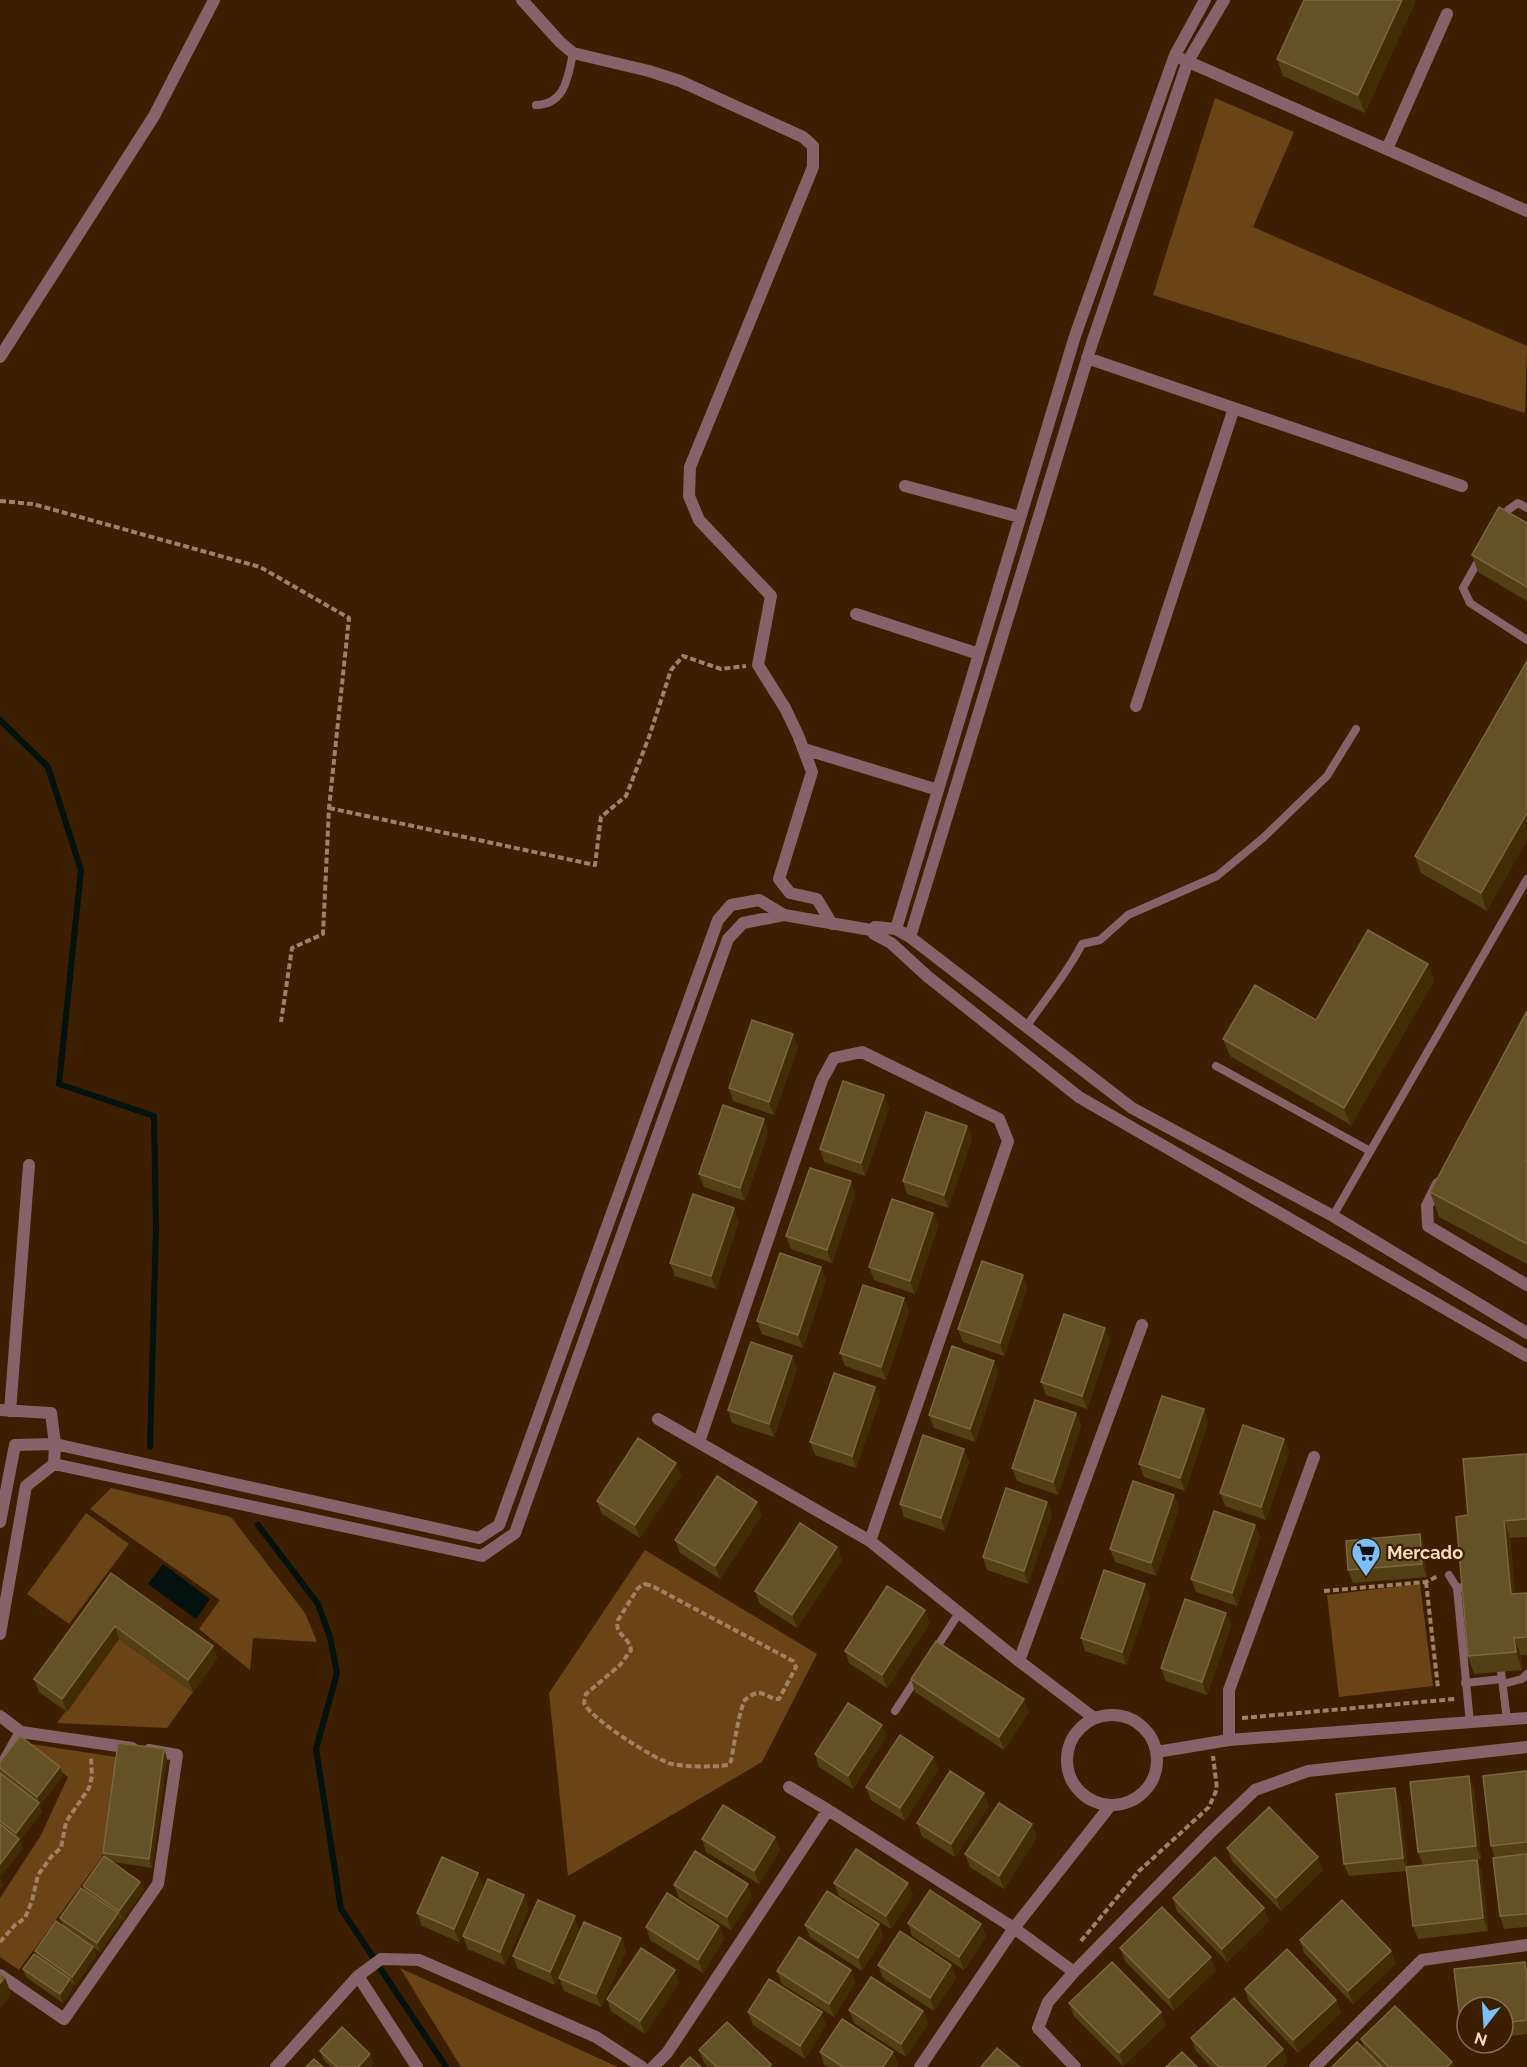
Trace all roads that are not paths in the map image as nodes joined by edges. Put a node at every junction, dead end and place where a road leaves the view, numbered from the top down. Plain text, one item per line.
1 (214, 0) edge
2 (522, 0) edge
3 (1205, 0) edge
4 (1224, 0) edge
5 (1447, 14) dead end
6 (573, 53) junction
7 (1174, 56) junction
8 (1188, 62) junction
9 (536, 105) dead end
10 (1387, 149) junction
11 (1527, 211) edge
12 (0, 357) edge
13 (1087, 358) junction
14 (1234, 408) junction
15 (905, 486) dead end
16 (1462, 486) dead end
17 (1527, 508) edge
18 (1020, 517) junction
19 (1496, 530) edge
20 (1485, 549) edge
21 (856, 614) dead end
22 (1527, 640) edge
23 (979, 654) junction
24 (1136, 706) dead end
25 (1356, 729) dead end
26 (804, 749) junction
27 (938, 789) junction
28 (1527, 879) edge
29 (784, 915) junction
30 (832, 924) junction
31 (896, 929) junction
32 (871, 930) junction
33 (910, 937) junction
34 (1026, 1027) junction
35 (1216, 1066) dead end
36 (1370, 1151) junction
37 (29, 1164) dead end
38 (1443, 1174) edge
39 (1332, 1216) junction
40 (1527, 1285) edge
41 (1142, 1325) dead end
42 (1525, 1329) edge
43 (1511, 1346) junction
44 (1527, 1356) edge
45 (5, 1410) edge
46 (658, 1419) dead end
47 (699, 1442) junction
48 (55, 1444) junction
49 (1314, 1457) dead end
50 (54, 1464) junction
51 (0, 1521) edge
52 (870, 1541) junction
53 (1449, 1575) road end
54 (1482, 1584) edge
55 (1457, 1588) junction
56 (959, 1613) junction
57 (0, 1634) edge
58 (1498, 1650) edge
59 (1018, 1661) junction
60 (927, 1662) edge
61 (921, 1672) edge
62 (1527, 1674) edge
63 (1503, 1681) junction
64 (1465, 1683) junction
65 (895, 1711) dead end
66 (0, 1716) edge
67 (1094, 1718) junction
68 (1527, 1718) edge
69 (1507, 1720) junction
70 (1470, 1723) junction
71 (21, 1732) junction
72 (1229, 1740) junction
73 (1527, 1747) edge
74 (1157, 1752) junction
75 (0, 1769) edge
76 (789, 1787) dead end
77 (1110, 1806) junction
78 (828, 1810) junction
79 (1014, 1928) junction
80 (1527, 1945) edge
81 (1074, 1972) junction
82 (0, 1975) edge
83 (358, 1976) junction
84 (276, 2067) edge
85 (417, 2067) edge
86 (642, 2067) edge
87 (653, 2067) edge
88 (920, 2067) edge
89 (1075, 2067) edge
90 (1315, 2067) edge

1 - 12 street
2 - 6 street
3 - 7 street
4 - 8 street
5 - 10 street
6 - 9 lane
6 - 26 street
7 - 8 street
7 - 18 street
8 - 10 street
8 - 13 street
10 - 11 street
13 - 14 street
13 - 33 street
14 - 16 street
14 - 24 street
15 - 18 street
17 - 19 lane
18 - 23 street
20 - 22 lane
21 - 23 street
23 - 27 street
25 - 34 lane
26 - 27 street
26 - 30 street
27 - 31 street
28 - 36 lane
29 - 30 street
29 - 48 street
29 - 50 street
30 - 32 street
31 - 32 street
31 - 33 street
32 - 43 street
33 - 34 street
34 - 39 street
35 - 36 lane
36 - 39 lane
37 - 45 street
38 - 40 street
39 - 42 street
41 - 59 street
42 - 43 street
43 - 44 street
45 - 48 street
46 - 47 street
47 - 52 street
47 - 52 street
48 - 50 street
48 - 51 street
49 - 72 street
50 - 57 street
52 - 56 street
53 - 55 lane
54 - 55 lane
55 - 64 lane
56 - 59 street
56 - 60 lane
58 - 63 lane
59 - 67 street
61 - 65 lane
62 - 63 lane
63 - 64 lane
63 - 69 lane
64 - 70 lane
66 - 71 street
67 - 74 street
67 - 77 street
68 - 69 street
69 - 70 street
70 - 72 street
71 - 75 street
71 - 82 street
72 - 74 street
73 - 81 street
74 - 77 street
76 - 78 street
77 - 79 street
78 - 79 street
78 - 87 street
79 - 81 street
79 - 88 street
80 - 90 street
81 - 89 street
83 - 84 street
83 - 85 street
83 - 86 street

